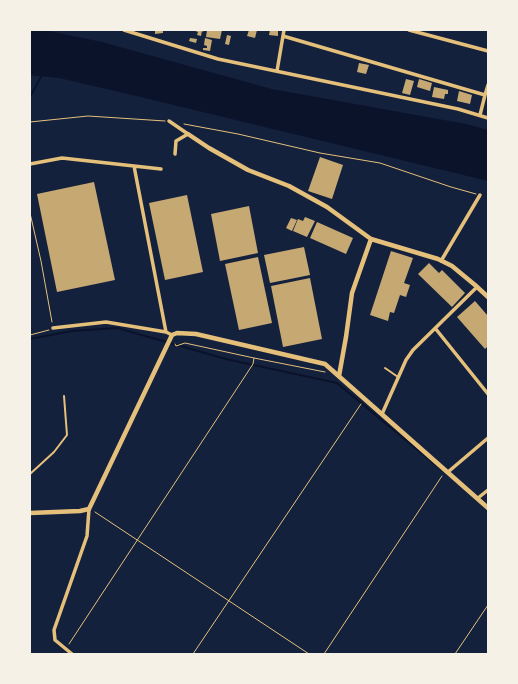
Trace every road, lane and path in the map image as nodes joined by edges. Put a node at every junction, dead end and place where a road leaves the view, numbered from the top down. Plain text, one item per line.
1 (124, 30) edge
2 (284, 30) edge
3 (409, 30) edge
4 (283, 36) junction
5 (488, 51) edge
6 (278, 72) junction
7 (488, 84) edge
8 (485, 95) junction
9 (480, 115) junction
10 (488, 118) edge
11 (169, 121) joint
12 (30, 122) edge
13 (184, 124) dead end
14 (188, 134) junction
15 (175, 154) dead end
16 (30, 164) edge
17 (134, 166) junction
18 (161, 169) dead end
19 (480, 195) joint
20 (30, 213) edge
21 (371, 239) junction
22 (441, 261) junction
23 (477, 287) junction
24 (488, 297) edge
25 (53, 328) junction
26 (435, 328) junction
27 (166, 332) junction
28 (30, 336) edge
29 (172, 336) junction
30 (254, 358) junction
31 (385, 368) dead end
32 (338, 375) junction
33 (398, 377) junction
34 (488, 394) edge
35 (64, 396) dead end
36 (365, 399) junction
37 (382, 414) junction
38 (488, 438) edge
39 (447, 471) junction
40 (30, 474) edge
41 (488, 490) edge
42 (478, 498) junction
43 (488, 508) edge
44 (89, 509) junction
45 (30, 513) edge
46 (137, 540) junction
47 (228, 602) junction
48 (488, 605) edge
49 (66, 649) junction
50 (72, 654) edge
51 (193, 654) edge
52 (309, 654) edge
53 (324, 654) edge
54 (455, 654) edge

1 - 6 street
2 - 4 street
3 - 5 street
4 - 6 street
4 - 8 street
6 - 9 street
7 - 8 street
8 - 9 street
9 - 10 street
11 - 12 path
11 - 14 street
13 - 19 path
14 - 15 street
14 - 21 street
16 - 17 street
17 - 18 street
17 - 27 street
19 - 22 street
20 - 25 path
21 - 22 street
21 - 32 street
22 - 23 street
23 - 24 street
23 - 26 street
25 - 27 street
25 - 28 path
26 - 33 street
26 - 34 street
27 - 29 street
29 - 30 path
29 - 32 street
29 - 44 street
30 - 32 path
30 - 46 path
31 - 33 lane
32 - 36 street
33 - 37 street
35 - 40 lane
36 - 37 street
36 - 47 path
37 - 39 street
38 - 39 street
39 - 42 street
39 - 53 path
41 - 42 street
42 - 43 street
44 - 45 street
44 - 46 path
44 - 49 street
46 - 47 path
46 - 49 path
47 - 51 path
47 - 52 path
48 - 54 path
49 - 50 street

